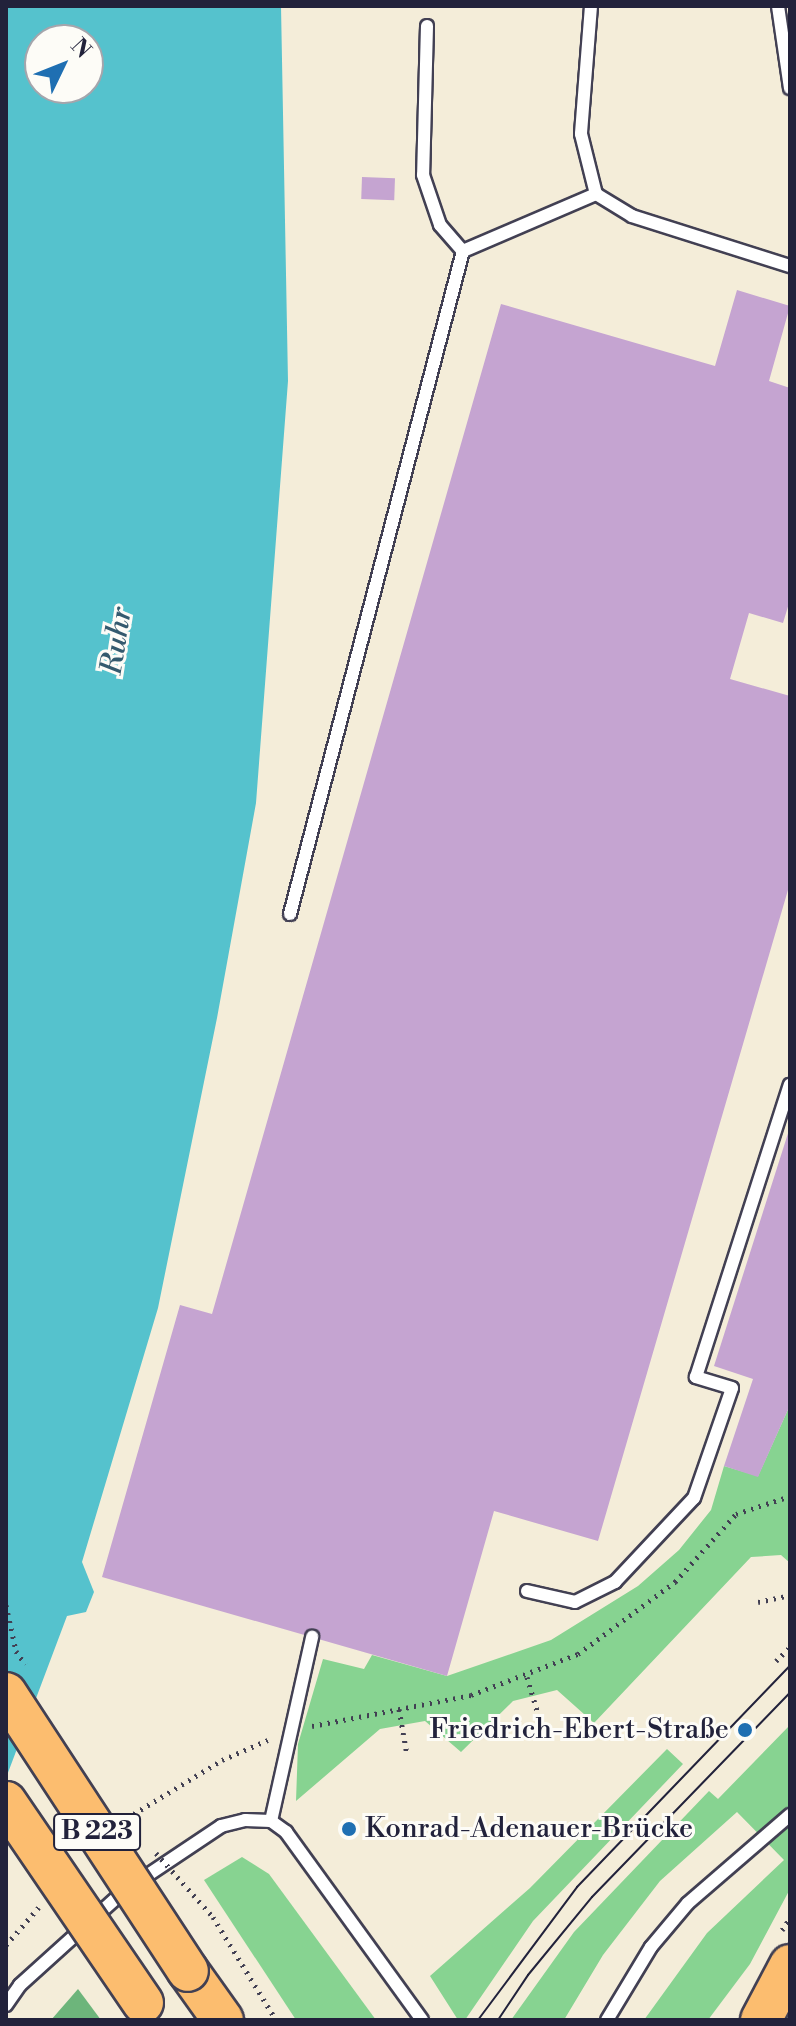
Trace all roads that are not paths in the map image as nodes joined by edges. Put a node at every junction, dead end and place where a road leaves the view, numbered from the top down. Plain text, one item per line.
1 (591, 6) edge
2 (778, 6) edge
3 (427, 26) dead end
4 (790, 88) edge
5 (596, 194) junction
6 (463, 251) junction
7 (790, 266) edge
8 (290, 914) dead end
9 (790, 1085) edge
10 (527, 1591) dead end
11 (312, 1637) dead end
12 (20, 1685) edge
13 (6, 1802) edge
14 (790, 1815) edge
15 (271, 1821) junction
16 (790, 1965) edge
17 (6, 2005) edge
18 (149, 2012) edge
19 (223, 2020) edge
20 (422, 2020) edge
21 (607, 2020) edge
22 (761, 2020) edge

1 - 5 lane
2 - 4 lane
3 - 6 lane
5 - 6 lane
5 - 7 lane
6 - 8 lane
9 - 10 lane
11 - 15 lane
12 - 19 main road, B 223, bridge
13 - 18 main road, B 223, bridge
14 - 21 lane
15 - 17 lane
15 - 20 lane
16 - 22 main road

